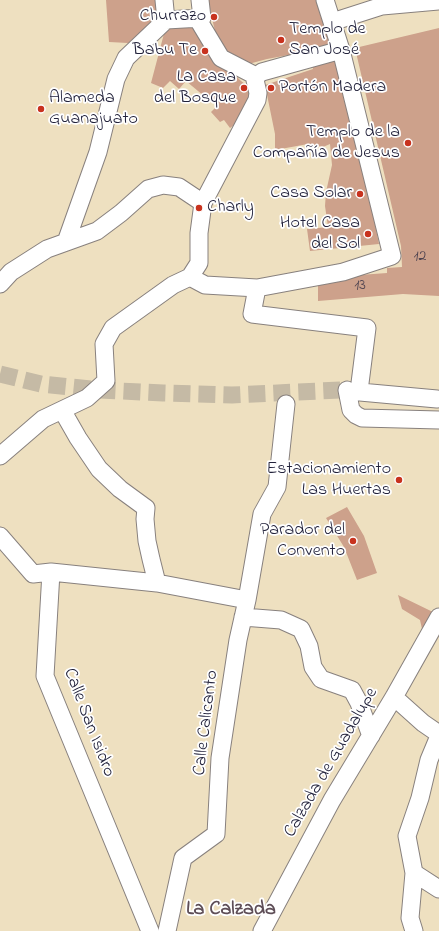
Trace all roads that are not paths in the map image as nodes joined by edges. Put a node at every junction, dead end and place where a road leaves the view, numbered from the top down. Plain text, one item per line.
1 (164, 0) edge
2 (200, 0) edge
3 (325, 0) edge
4 (439, 1) edge
5 (385, 3) edge
6 (197, 18) junction
7 (166, 20) junction
8 (332, 22) junction
9 (341, 50) junction
10 (256, 76) junction
11 (203, 203) junction
12 (66, 242) junction
13 (190, 277) junction
14 (0, 284) edge
15 (257, 288) junction
16 (349, 391) junction
17 (437, 399) dead end
18 (286, 404) dead end
19 (62, 410) junction
20 (439, 420) edge
21 (0, 456) edge
22 (0, 536) edge
23 (51, 572) junction
24 (157, 583) junction
25 (248, 600) junction
26 (243, 617) junction
27 (439, 617) edge
28 (394, 697) junction
29 (439, 735) edge
30 (371, 736) junction
31 (414, 873) junction
32 (439, 889) edge
33 (150, 931) edge
34 (167, 931) edge
35 (262, 931) edge
36 (414, 931) edge

1 - 7 street
2 - 6 street
3 - 8 street
4 - 5 street
5 - 8 street
6 - 7 street
6 - 10 street
7 - 12 street
8 - 9 street
9 - 10 street
9 - 15 street
10 - 11 street
11 - 12 street
11 - 13 street
12 - 14 street
13 - 15 street
13 - 19 street
15 - 16 street
16 - 17 street
16 - 20 street
18 - 25 street, Calle Calicanto
19 - 21 street
19 - 24 street
22 - 23 street
23 - 24 street
23 - 33 street, Calle San Isidro
24 - 25 street
25 - 26 street, Calle Calicanto
26 - 30 street
26 - 34 street, Calle Calicanto
27 - 28 street, Calzada de Guadalupe
28 - 29 street
28 - 30 street, Calzada de Guadalupe
29 - 31 street
30 - 35 street, Calzada de Guadalupe
31 - 32 street
31 - 36 street

